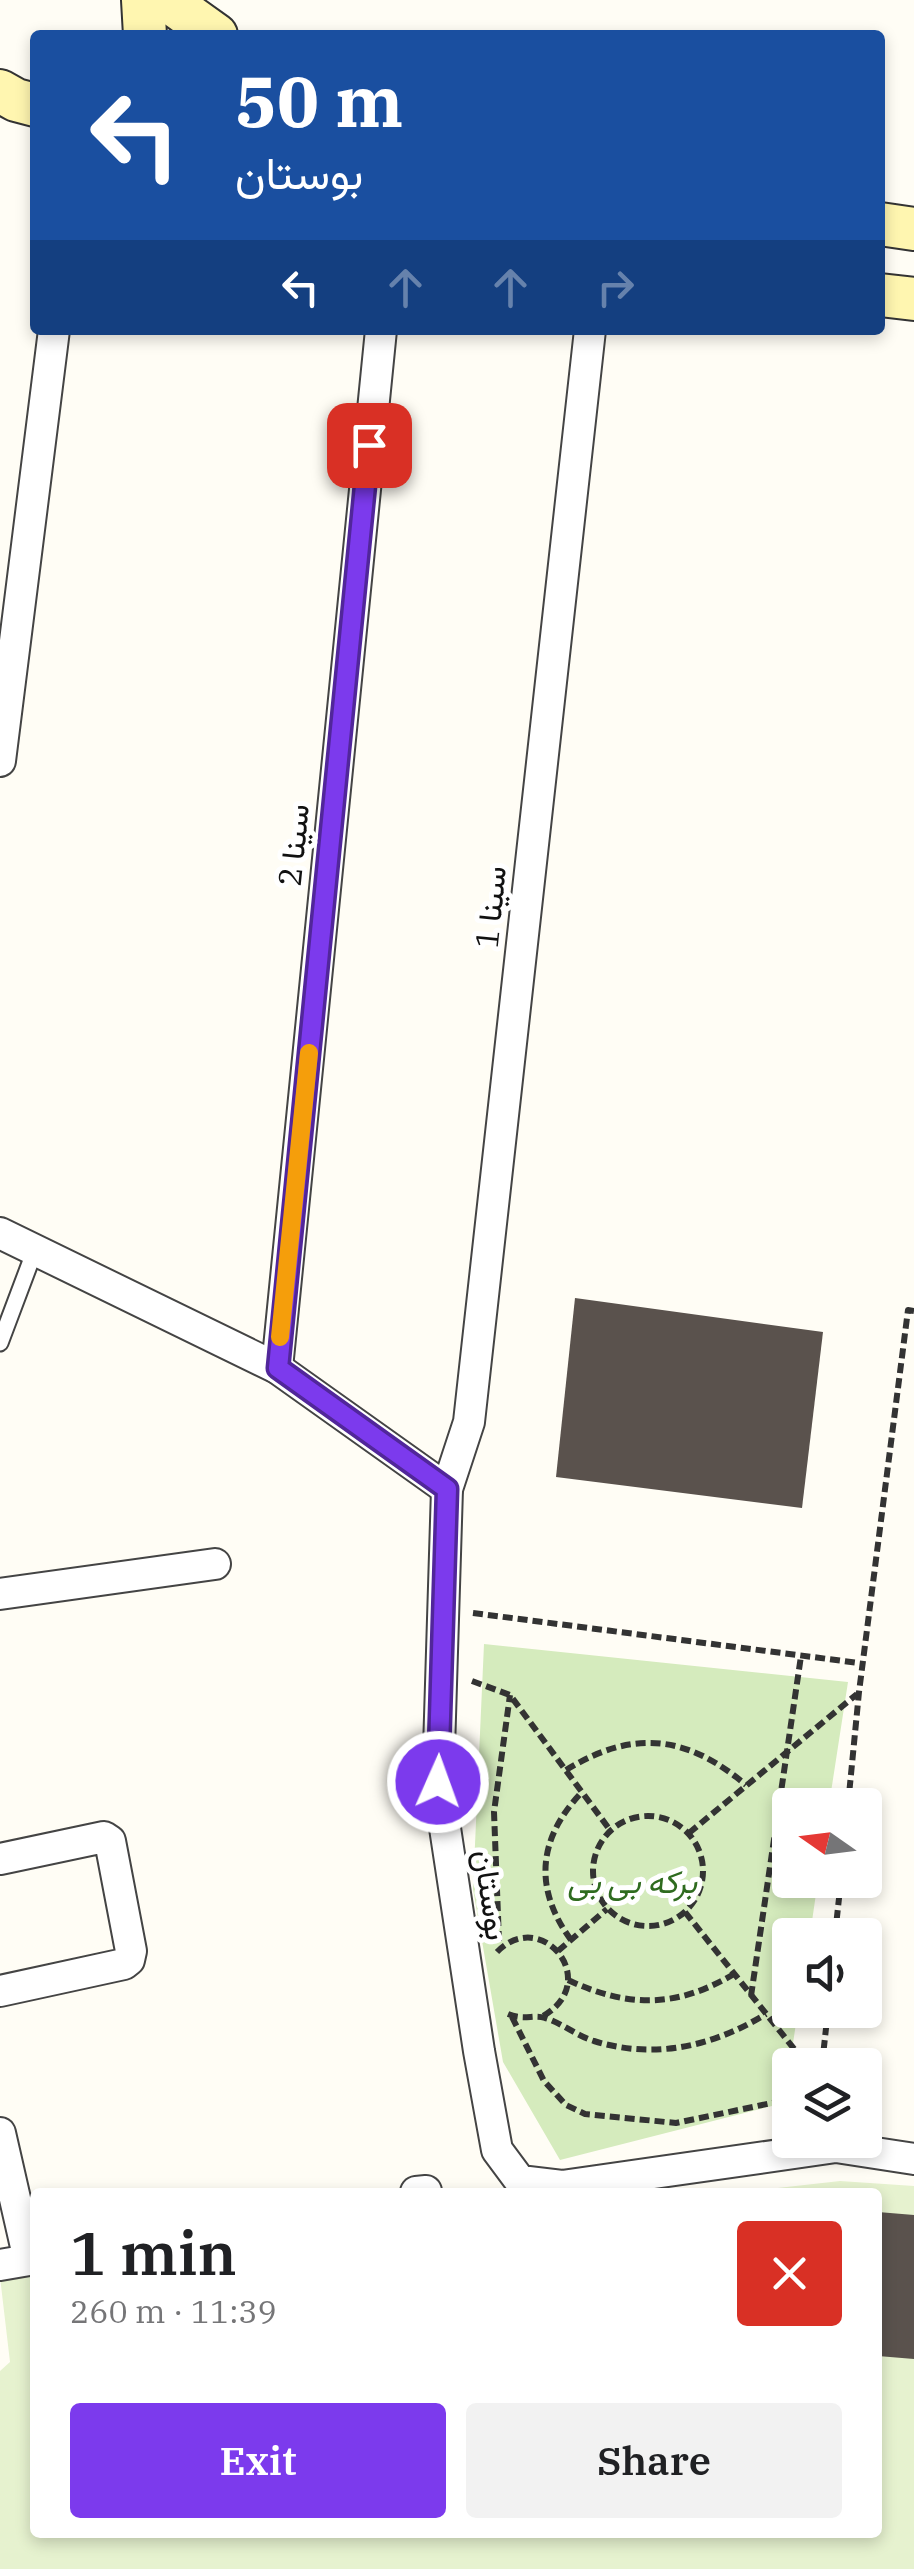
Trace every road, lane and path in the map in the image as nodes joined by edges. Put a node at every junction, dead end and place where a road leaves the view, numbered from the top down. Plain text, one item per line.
1 (143, 0) edge
2 (167, 0) edge
3 (145, 30) edge
4 (209, 30) edge
5 (0, 90) edge
6 (30, 104) edge
7 (885, 225) edge
8 (914, 229) edge
9 (885, 295) edge
10 (914, 300) edge
11 (53, 335) edge
12 (380, 335) edge
13 (589, 335) edge
14 (0, 760) edge
15 (0, 1233) edge
16 (35, 1250) junction
17 (914, 1311) edge
18 (0, 1343) edge
19 (278, 1368) junction
20 (447, 1489) junction
21 (215, 1564) dead end
22 (0, 1594) edge
23 (443, 1610) junction
24 (801, 1656) junction
25 (859, 1663) dead end
26 (442, 1670) junction
27 (859, 1692) junction
28 (510, 1695) junction
29 (788, 1751) junction
30 (566, 1770) junction
31 (746, 1786) junction
32 (850, 1788) edge
33 (582, 1792) junction
34 (610, 1830) junction
35 (689, 1833) junction
36 (0, 1859) edge
37 (607, 1909) junction
38 (685, 1912) junction
39 (570, 1940) junction
40 (500, 1948) junction
41 (558, 1951) junction
42 (490, 1961) dead end
43 (734, 1974) junction
44 (568, 1980) junction
45 (0, 1990) edge
46 (751, 1996) junction
47 (498, 2007) dead end
48 (766, 2014) junction
49 (511, 2016) junction
50 (543, 2016) junction
51 (793, 2048) edge
52 (772, 2103) edge
53 (0, 2133) edge
54 (914, 2159) edge
55 (21, 2262) edge

1 - 3 street
2 - 4 street
5 - 6 street
7 - 8 street
9 - 10 street
11 - 14 street
12 - 19 street, سینا 2
13 - 20 street, سینا 1
15 - 16 street
16 - 18 lane
16 - 19 street
17 - 27 path
19 - 20 street
20 - 23 street, بوستان
21 - 22 street
23 - 24 path
23 - 26 street, بوستان
24 - 25 path
24 - 29 path
26 - 28 path
26 - 54 street, بوستان
27 - 29 path
27 - 32 path
28 - 30 path
28 - 40 path
29 - 31 path
29 - 46 path
30 - 31 path
30 - 33 path
31 - 35 path
33 - 34 path
33 - 39 path
34 - 35 path
34 - 37 path
35 - 38 path
36 - 45 street
37 - 38 path
37 - 39 path
38 - 43 path
39 - 41 path
40 - 41 path
40 - 42 path
41 - 44 path
43 - 44 path
43 - 46 path
44 - 50 path
46 - 48 path
47 - 49 path
48 - 50 path
48 - 51 path
49 - 50 path
49 - 52 path
53 - 55 street

